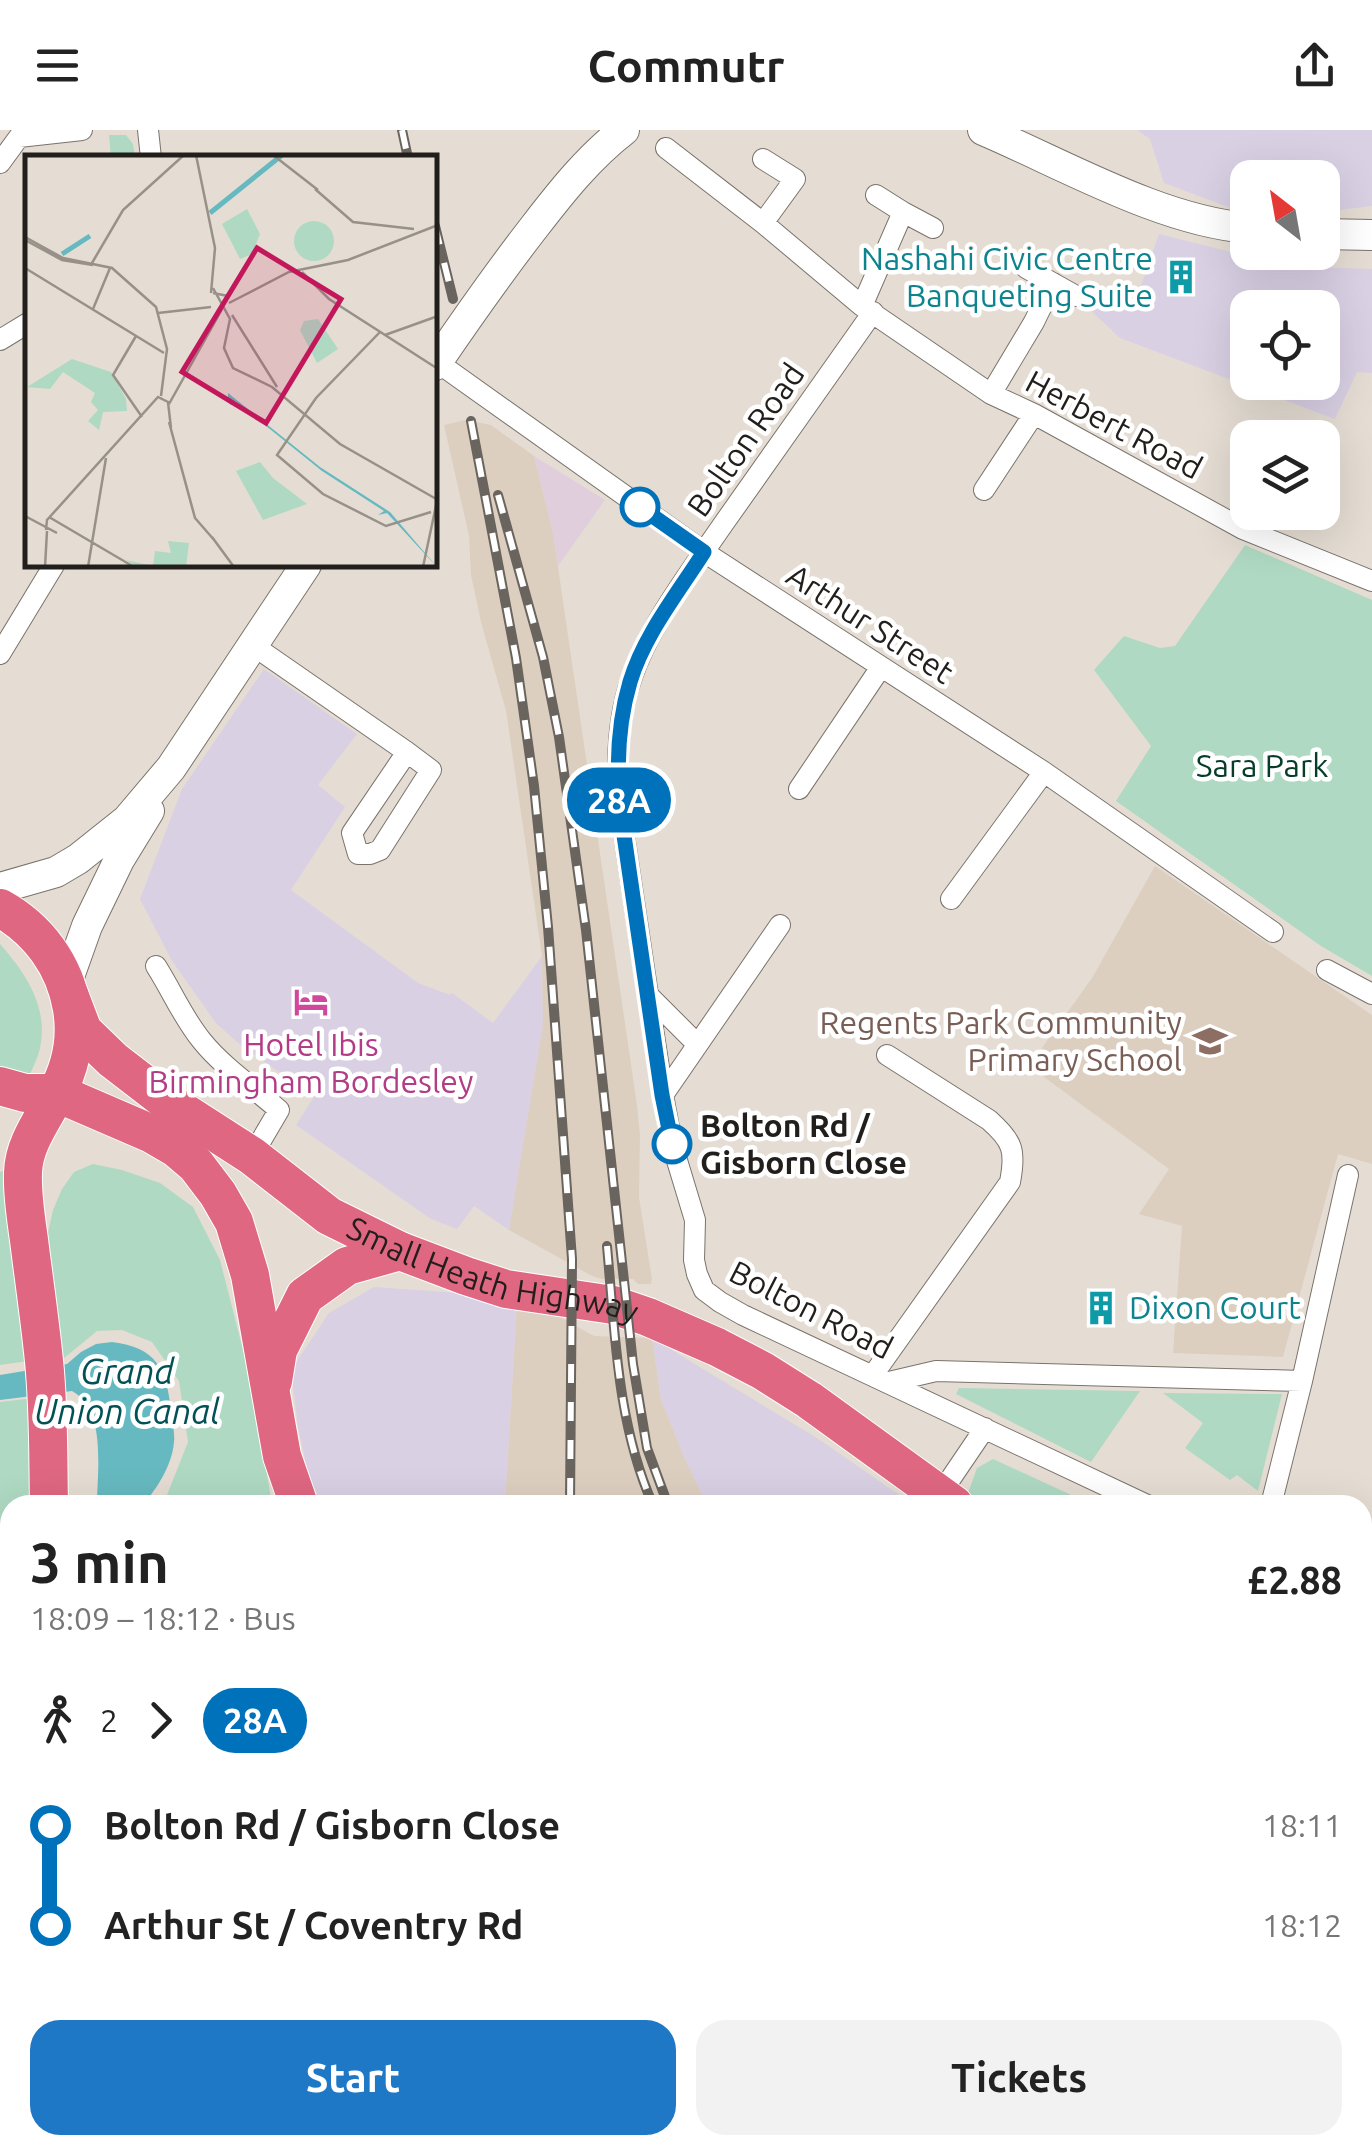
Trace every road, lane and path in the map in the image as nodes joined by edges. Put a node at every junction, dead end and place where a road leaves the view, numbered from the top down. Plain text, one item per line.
1 (82, 130) edge
2 (148, 130) edge
3 (624, 130) edge
4 (983, 130) edge
5 (14, 134) edge
6 (666, 148) dead end
7 (151, 155) edge
8 (763, 159) dead end
9 (0, 163) edge
10 (876, 195) dead end
11 (903, 212) junction
12 (763, 223) junction
13 (1230, 226) edge
14 (932, 228) dead end
15 (1340, 234) edge
16 (1372, 235) edge
17 (1026, 268) dead end
18 (1053, 283) junction
19 (1076, 296) dead end
20 (868, 309) junction
21 (25, 325) edge
22 (0, 340) edge
23 (438, 361) edge
24 (438, 365) edge
25 (992, 394) junction
26 (1034, 414) junction
27 (984, 490) dead end
28 (704, 552) junction
29 (52, 568) edge
30 (304, 568) edge
31 (1372, 581) edge
32 (254, 646) junction
33 (0, 654) edge
34 (881, 667) junction
35 (407, 752) junction
36 (170, 768) junction
37 (1044, 772) junction
38 (799, 789) dead end
39 (0, 888) edge
40 (951, 899) dead end
41 (0, 908) edge
42 (780, 925) dead end
43 (1273, 932) dead end
44 (156, 966) dead end
45 (1327, 970) dead end
46 (68, 990) junction
47 (1372, 994) edge
48 (649, 996) junction
49 (697, 1044) junction
50 (888, 1055) dead end
51 (0, 1086) edge
52 (57, 1093) junction
53 (662, 1095) junction
54 (96, 1111) junction
55 (16, 1144) edge
56 (252, 1156) junction
57 (1348, 1176) dead end
58 (400, 1251) junction
59 (881, 1378) junction
60 (1302, 1381) junction
61 (270, 1394) junction
62 (985, 1428) junction
63 (49, 1495) edge
64 (296, 1495) edge
65 (941, 1495) edge
66 (945, 1495) edge
67 (1126, 1495) edge
68 (1274, 1495) edge

1 - 5 street
2 - 7 street
3 - 23 main road
4 - 13 main road
5 - 9 street
6 - 12 street, Herbert Road
8 - 12 street
10 - 11 street
11 - 14 street
11 - 20 street
12 - 20 street, Herbert Road
15 - 16 main road
17 - 18 street
18 - 19 street
18 - 25 street, Herbert Road
20 - 25 street, Herbert Road
20 - 28 street, Bolton Road
21 - 22 street
24 - 28 street, Arthur Street
25 - 26 street, Herbert Road
26 - 27 street
26 - 31 street, Herbert Road
28 - 34 street, Arthur Street
28 - 48 street, Bolton Road
29 - 33 street
30 - 32 main road
32 - 35 street
32 - 36 main road
34 - 37 street, Arthur Street
34 - 38 street
35 - 35 street
36 - 39 main road
36 - 46 main road
37 - 40 street
37 - 43 street, Arthur Street
41 - 46 highway, Small Heath Highway
42 - 49 street
44 - 56 street
45 - 47 street
46 - 52 highway
46 - 56 highway, Small Heath Highway
48 - 49 street
48 - 53 street, Bolton Road
49 - 53 street
50 - 59 street
51 - 52 highway
52 - 54 highway
52 - 55 highway
53 - 59 street, Bolton Road
54 - 55 highway
54 - 61 highway
55 - 63 highway
56 - 58 highway, Small Heath Highway
57 - 60 street
58 - 61 highway
58 - 65 highway, Small Heath Highway
59 - 60 street
59 - 62 street, Bolton Road
60 - 68 street
61 - 64 highway
62 - 66 street
62 - 67 street, Bolton Road

